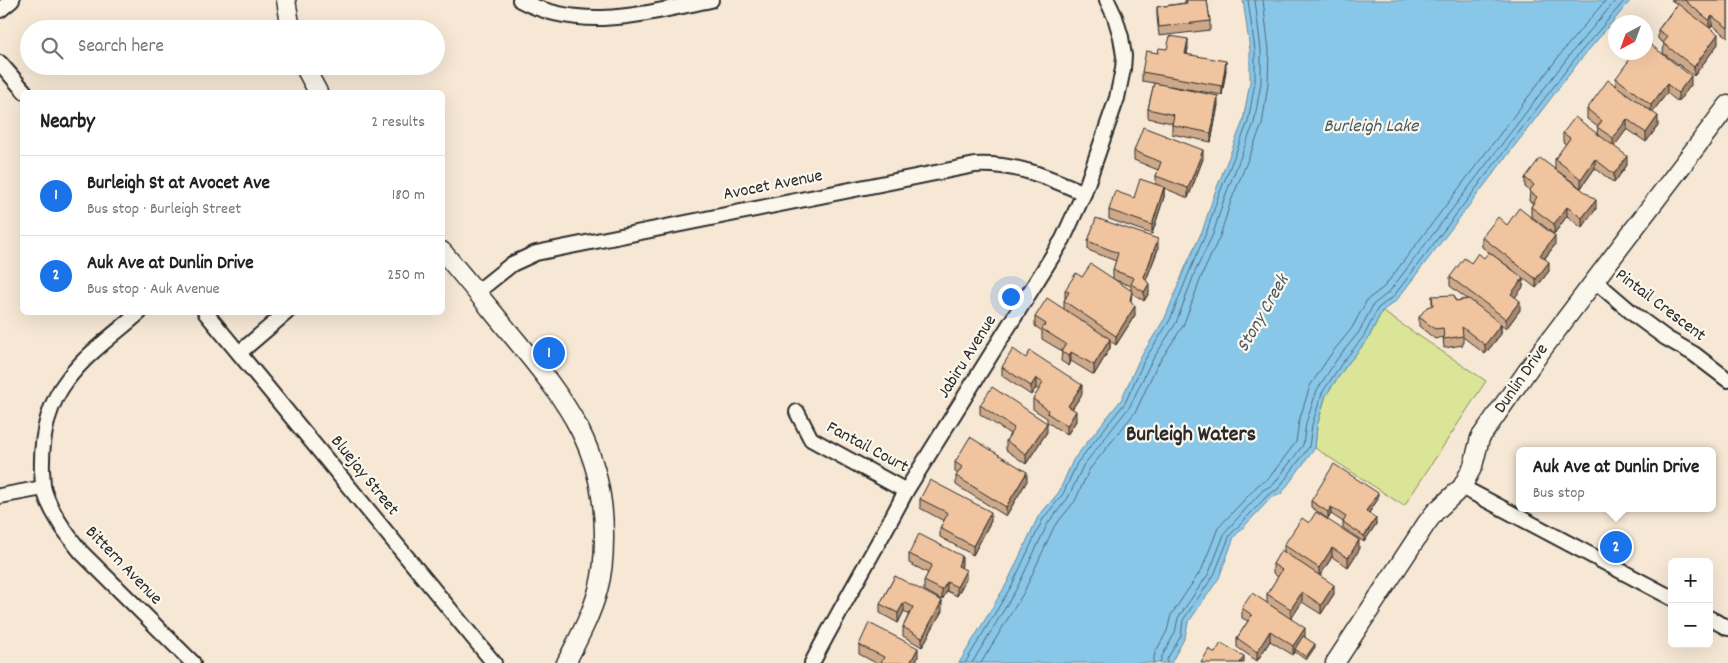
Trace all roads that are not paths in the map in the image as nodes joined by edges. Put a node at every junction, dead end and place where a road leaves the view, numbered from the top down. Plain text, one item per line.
1 (12, 0) edge
2 (286, 0) edge
3 (520, 0) edge
4 (711, 0) edge
5 (1107, 0) edge
6 (0, 10) edge
7 (289, 20) edge
8 (0, 62) edge
9 (309, 75) edge
10 (23, 90) edge
11 (317, 90) edge
12 (1728, 104) edge
13 (1084, 193) junction
14 (445, 255) edge
15 (1594, 280) junction
16 (477, 292) junction
17 (136, 315) edge
18 (207, 315) edge
19 (283, 315) edge
20 (239, 353) junction
21 (1728, 380) edge
22 (797, 412) dead end
23 (1462, 487) junction
24 (43, 488) junction
25 (906, 491) junction
26 (0, 496) edge
27 (1668, 596) edge
28 (1713, 620) edge
29 (1728, 628) edge
30 (193, 663) edge
31 (494, 663) edge
32 (566, 663) edge
33 (812, 663) edge
34 (1337, 663) edge

1 - 6 street
2 - 7 street
3 - 4 street
5 - 13 street, Jabiru Avenue
8 - 10 street
9 - 11 street
12 - 15 street, Dunlin Drive
13 - 16 street, Avocet Avenue
13 - 25 street, Jabiru Avenue
14 - 16 street
15 - 21 street, Pintail Crescent
15 - 23 street, Dunlin Drive
16 - 32 street
17 - 24 street, Bittern Avenue
18 - 20 street, Bluejay Street
19 - 20 street
20 - 31 street, Bluejay Street
22 - 25 street, Fantail Court
23 - 27 street
23 - 34 street, Dunlin Drive
24 - 26 street
24 - 30 street, Bittern Avenue
25 - 33 street, Jabiru Avenue
28 - 29 street

